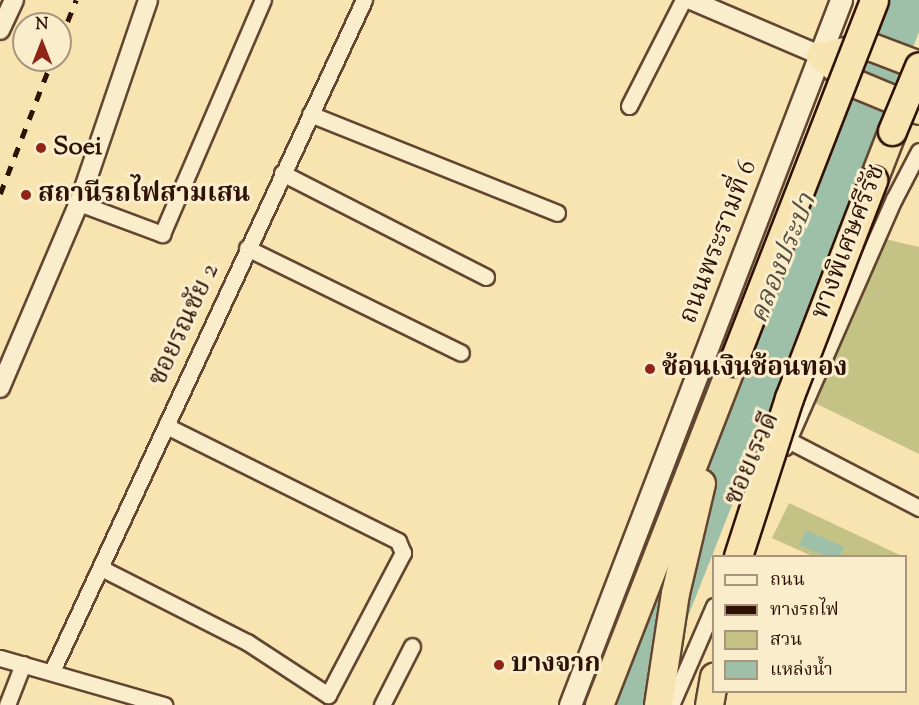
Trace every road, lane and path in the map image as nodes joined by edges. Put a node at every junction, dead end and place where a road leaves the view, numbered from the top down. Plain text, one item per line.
1 (14, 0) edge
2 (148, 0) edge
3 (263, 0) edge
4 (364, 0) edge
5 (683, 0) edge
6 (691, 0) edge
7 (841, 0) edge
8 (874, 0) edge
9 (0, 30) edge
10 (820, 54) junction
11 (919, 66) edge
12 (629, 106) dead end
13 (916, 108) edge
14 (310, 114) junction
15 (919, 151) edge
16 (282, 173) junction
17 (79, 203) junction
18 (557, 213) dead end
19 (247, 248) junction
20 (486, 277) dead end
21 (461, 353) dead end
22 (733, 362) junction
23 (0, 388) edge
24 (166, 426) junction
25 (788, 440) junction
26 (919, 508) edge
27 (737, 555) edge
28 (737, 555) edge
29 (101, 568) junction
30 (712, 611) edge
31 (412, 646) dead end
32 (0, 658) edge
33 (23, 664) junction
34 (52, 671) junction
35 (712, 688) edge
36 (7, 705) edge
37 (164, 705) edge
38 (382, 705) edge
39 (570, 705) edge
40 (599, 705) edge
41 (658, 705) edge
42 (671, 705) edge
43 (709, 705) edge

1 - 9 street
2 - 17 street
3 - 17 street
4 - 14 street, ซอยรณชัย 2
5 - 12 street
6 - 10 street
7 - 10 main road, ถนนพระรามที่ 6
8 - 22 highway, bridge
10 - 11 highway
10 - 13 highway
10 - 39 main road, ถนนพระรามที่ 6
11 - 27 highway, ทางพิเศษศรีรัช, bridge
14 - 16 street, ซอยรณชัย 2
14 - 18 street
15 - 25 street, ซอยเรวดี
16 - 19 street, ซอยรณชัย 2
16 - 20 street
17 - 23 street
19 - 21 street
19 - 24 street, ซอยรณชัย 2
22 - 40 highway
22 - 41 highway
24 - 29 street, ซอยรณชัย 2
24 - 29 street
25 - 26 street
25 - 28 street, ซอยเรวดี
29 - 34 street, ซอยรณชัย 2
30 - 42 street
31 - 38 street
32 - 33 street
33 - 34 street
33 - 36 street
34 - 37 street
35 - 43 highway

